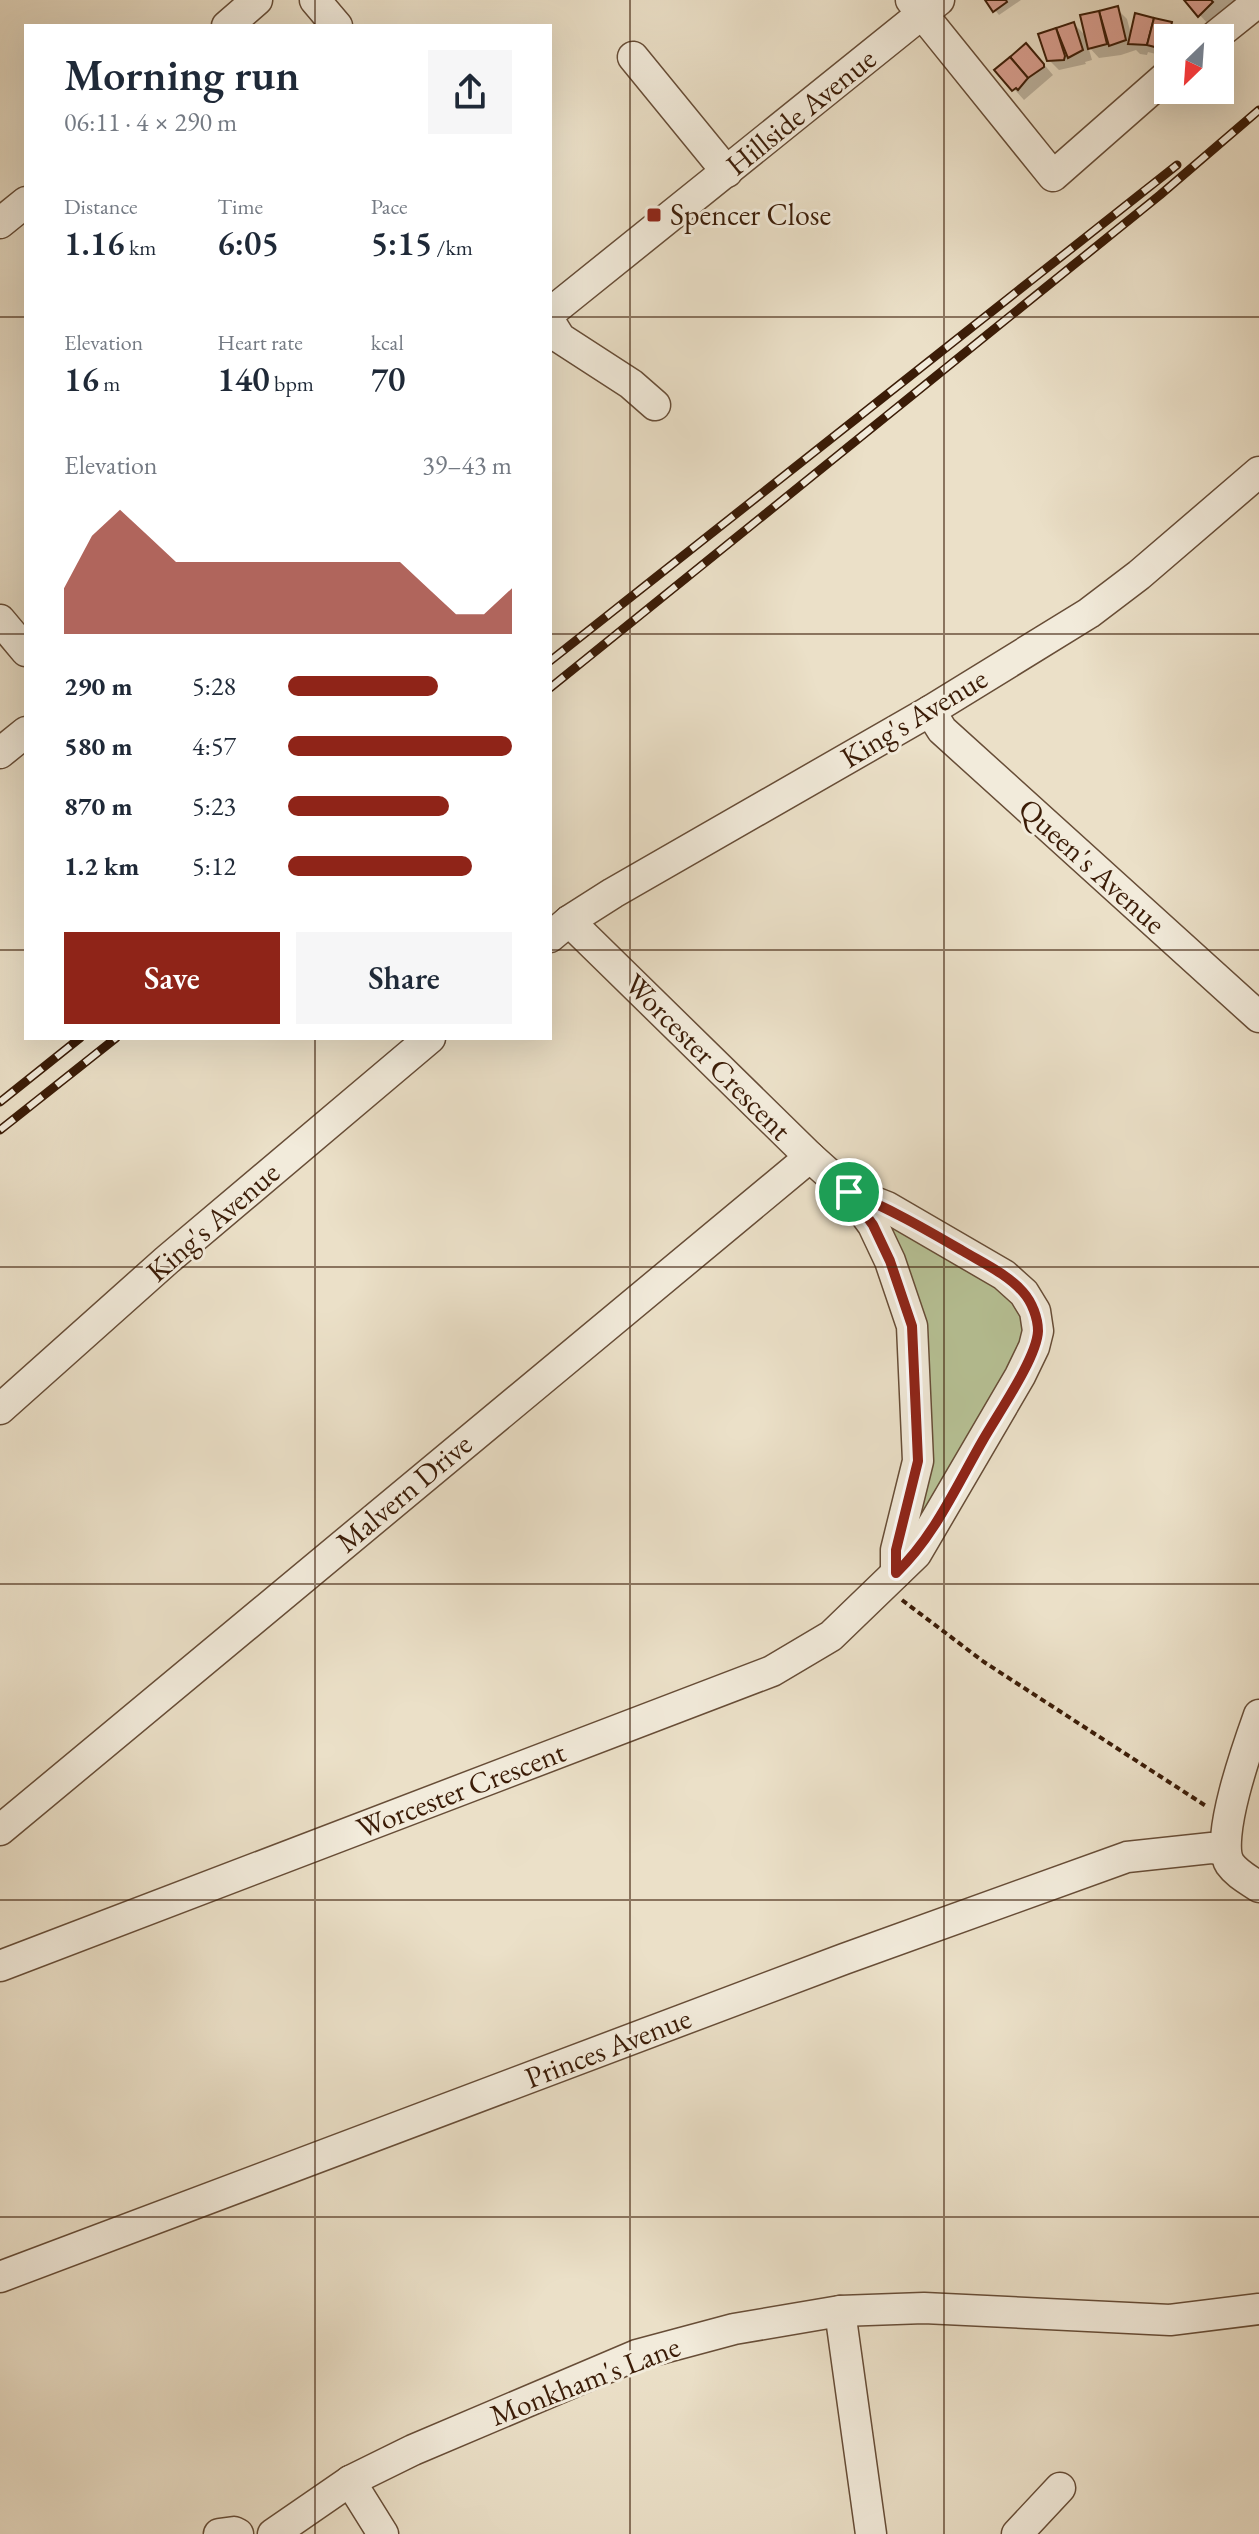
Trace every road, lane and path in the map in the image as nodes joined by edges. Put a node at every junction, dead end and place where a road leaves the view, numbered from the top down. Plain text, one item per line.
1 (257, 0) edge
2 (315, 0) edge
3 (1259, 1) edge
4 (924, 5) edge
5 (229, 24) edge
6 (335, 24) edge
7 (1230, 24) edge
8 (633, 57) dead end
9 (1154, 87) edge
10 (727, 172) junction
11 (24, 204) edge
12 (0, 223) edge
13 (552, 311) edge
14 (552, 325) edge
15 (655, 405) dead end
16 (1259, 472) edge
17 (0, 620) edge
18 (24, 649) edge
19 (930, 711) junction
20 (24, 734) edge
21 (0, 753) edge
22 (560, 929) edge
23 (1259, 1017) edge
24 (428, 1040) edge
25 (810, 1157) junction
26 (849, 1192) junction
27 (0, 1409) edge
28 (890, 1579) junction
29 (1259, 1715) edge
30 (0, 1830) edge
31 (1226, 1835) junction
32 (1259, 1887) edge
33 (0, 1966) edge
34 (0, 2277) edge
35 (1259, 2309) edge
36 (840, 2311) junction
37 (350, 2481) junction
38 (1060, 2488) dead end
39 (219, 2534) edge
40 (238, 2534) edge
41 (273, 2534) edge
42 (383, 2534) edge
43 (871, 2534) edge
44 (1017, 2534) edge

1 - 5 street
2 - 6 street
3 - 7 street
4 - 9 street
4 - 10 street, Hillside Avenue
8 - 10 street
10 - 13 street, Hillside Avenue
11 - 12 street
14 - 15 street
16 - 19 street, King's Avenue
17 - 18 street
19 - 22 street, King's Avenue
19 - 23 street, Queen's Avenue
20 - 21 street
22 - 25 street, Worcester Crescent
24 - 27 street, King's Avenue
25 - 26 street, Worcester Crescent
25 - 30 street, Malvern Drive
26 - 28 street, Worcester Crescent
26 - 28 street, Worcester Crescent
28 - 31 path
28 - 33 street, Worcester Crescent
29 - 31 street
31 - 32 street
31 - 34 street, Princes Avenue
35 - 36 street, Monkham's Lane
36 - 37 street, Monkham's Lane
36 - 43 street
37 - 41 street, Monkham's Lane
37 - 42 street
38 - 44 street
39 - 40 street

